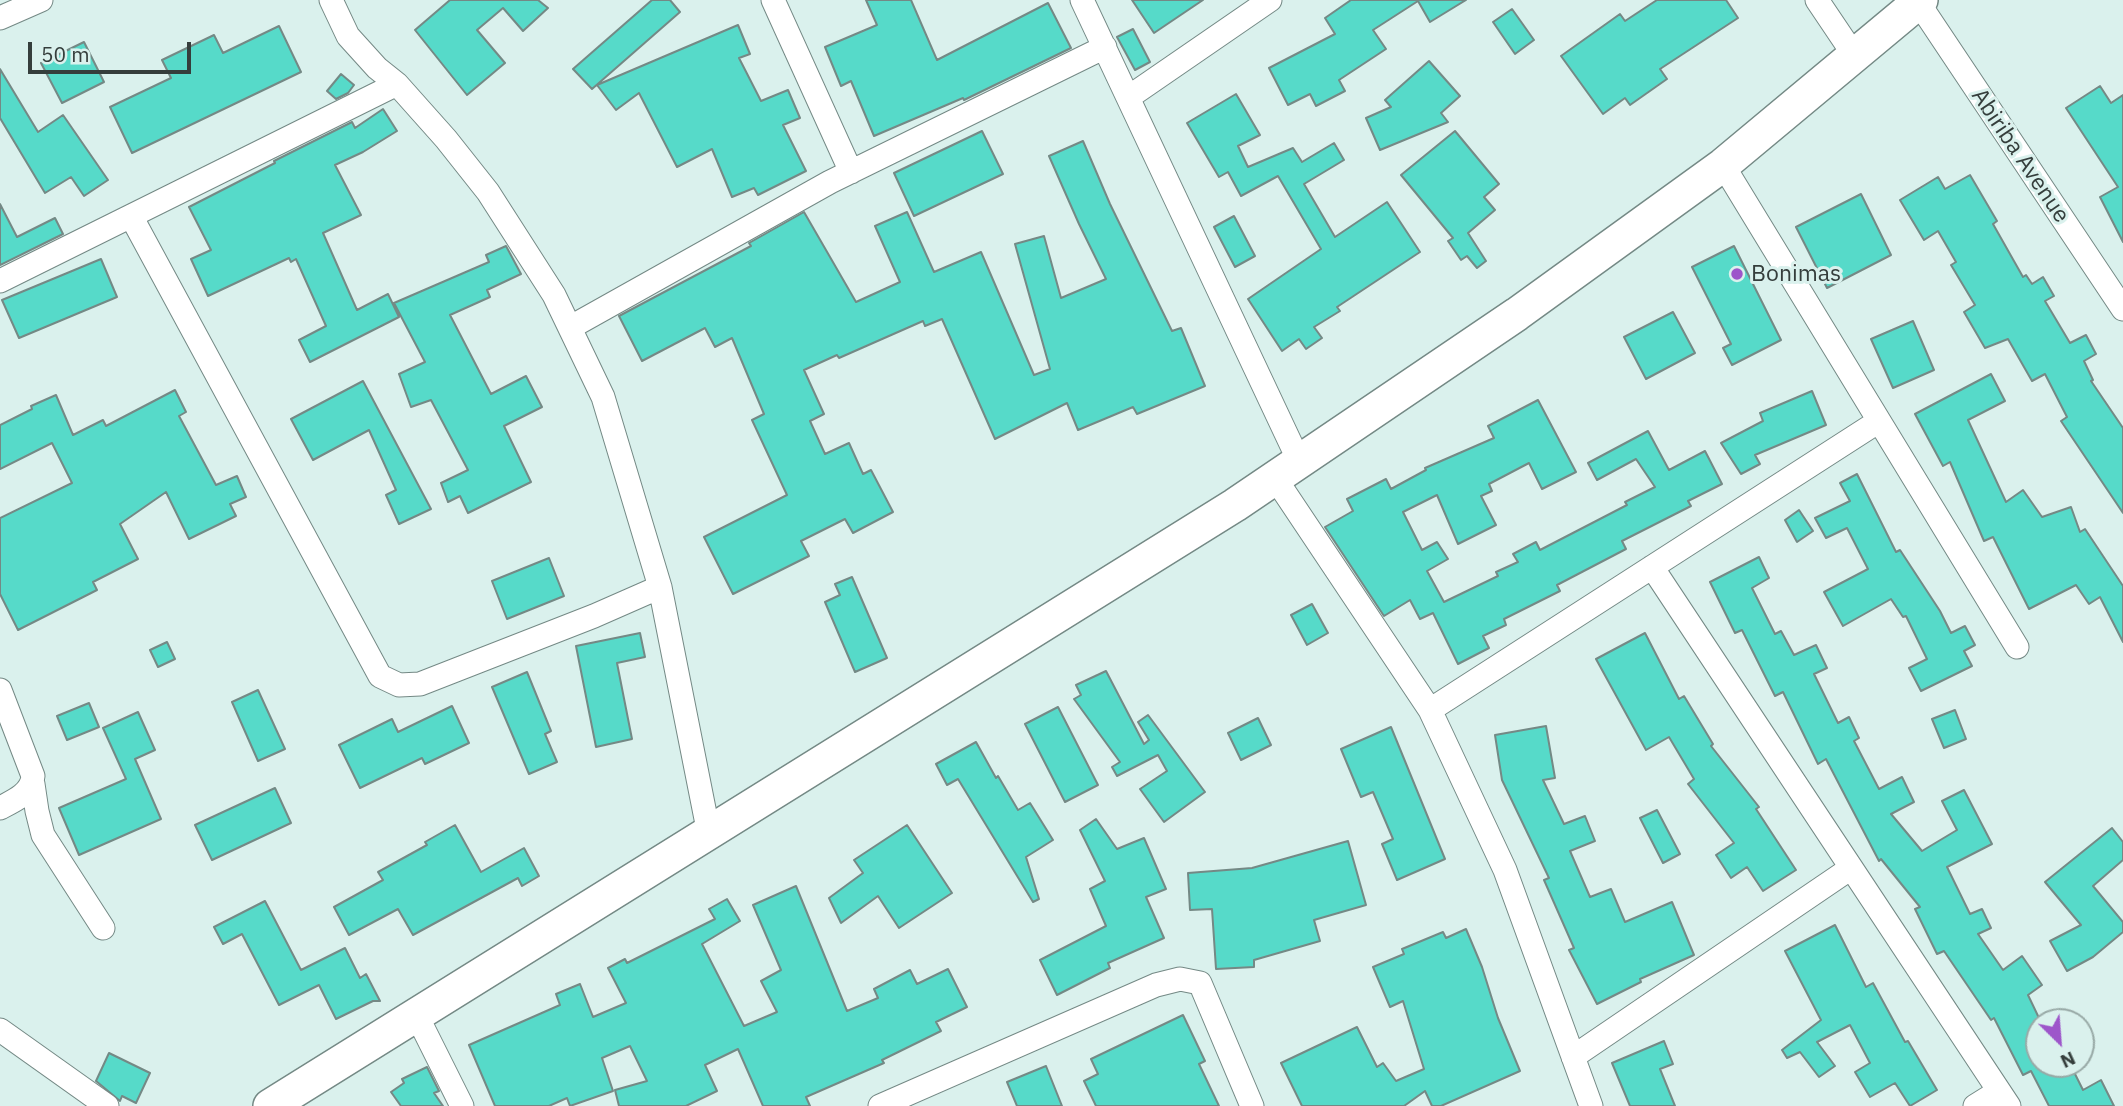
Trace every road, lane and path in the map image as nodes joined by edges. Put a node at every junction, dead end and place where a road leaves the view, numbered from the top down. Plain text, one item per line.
1 (41, 0) edge
2 (331, 0) edge
3 (773, 0) edge
4 (1082, 0) edge
5 (1270, 0) edge
6 (1817, 0) edge
7 (1919, 1) edge
8 (0, 18) edge
9 (1105, 47) junction
10 (1854, 55) junction
11 (397, 83) junction
12 (1129, 97) junction
13 (1723, 165) junction
14 (851, 172) junction
15 (131, 216) junction
16 (0, 281) edge
17 (2123, 309) edge
18 (571, 327) junction
19 (1879, 421) junction
20 (1287, 469) junction
21 (1652, 567) junction
22 (660, 587) junction
23 (2017, 647) dead end
24 (0, 690) edge
25 (1430, 710) junction
26 (33, 784) junction
27 (0, 808) edge
28 (709, 834) junction
29 (1851, 868) junction
30 (103, 928) dead end
31 (417, 1016) junction
32 (0, 1030) edge
33 (1573, 1058) junction
34 (2004, 1098) edge
35 (107, 1106) edge
36 (270, 1106) edge
37 (462, 1106) edge
38 (880, 1106) edge
39 (1252, 1106) edge
40 (1591, 1106) edge
41 (1975, 1106) edge

1 - 8 street
2 - 11 street
3 - 14 street
4 - 9 street
5 - 12 street
6 - 10 street
7 - 10 main road
7 - 17 street, Abiriba Avenue
9 - 12 street
9 - 14 street
10 - 13 main road
11 - 15 street
11 - 18 street
12 - 20 street
13 - 19 street
13 - 20 main road
14 - 18 street
15 - 16 street
15 - 22 street
18 - 22 street
19 - 21 street
19 - 23 street
20 - 25 street
20 - 28 main road
21 - 25 street
21 - 29 street
22 - 28 street
24 - 26 street
25 - 33 street
26 - 27 street
26 - 30 street
28 - 31 main road
29 - 33 street
29 - 34 street
31 - 36 main road
31 - 37 street
32 - 35 street
33 - 40 street
34 - 41 street
38 - 39 street

